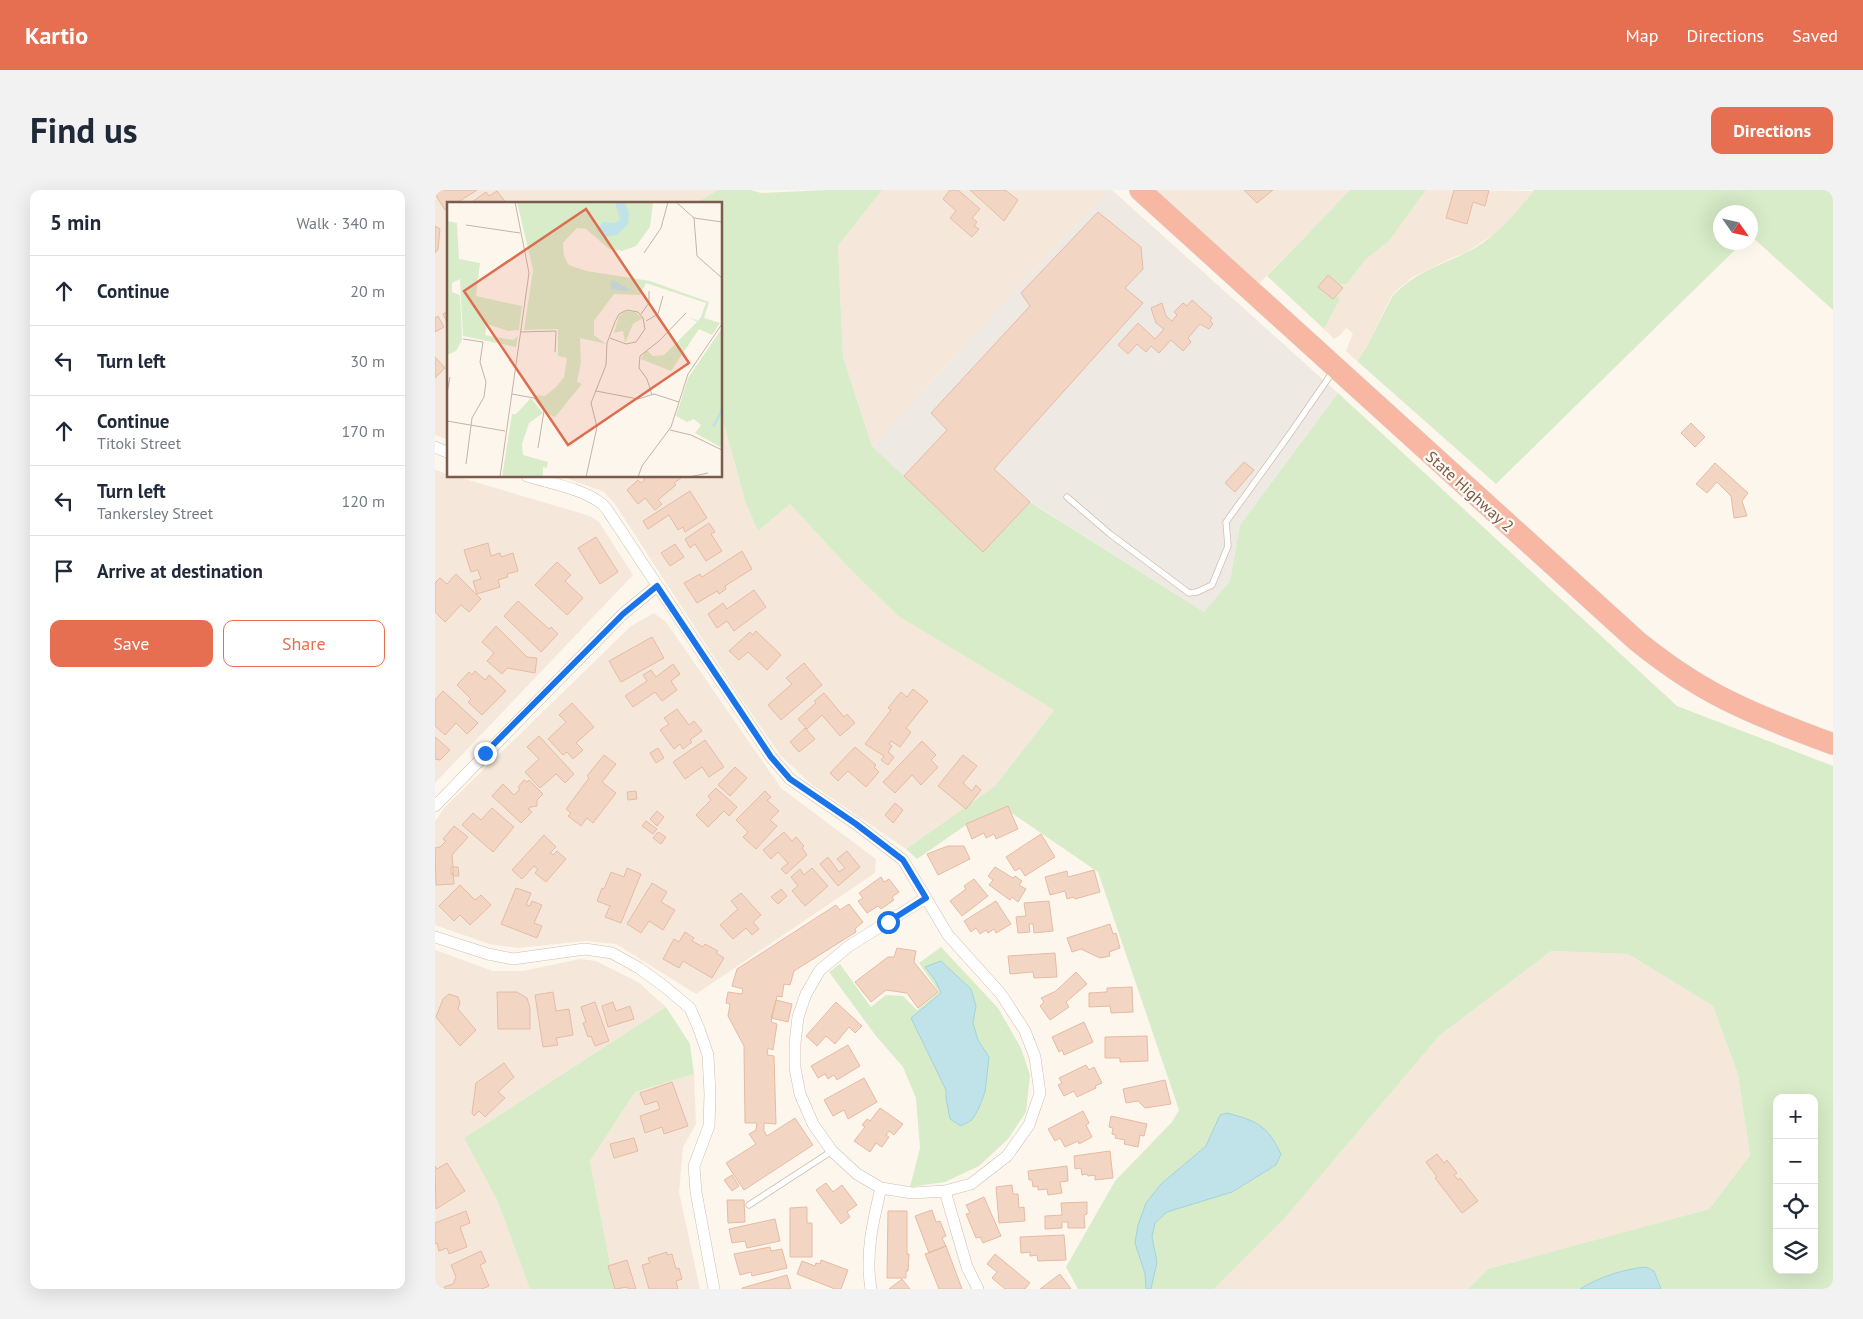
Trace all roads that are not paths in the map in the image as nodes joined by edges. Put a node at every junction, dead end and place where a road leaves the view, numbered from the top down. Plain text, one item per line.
1 (1140, 190) edge
2 (1335, 368) junction
3 (435, 447) edge
4 (447, 452) edge
5 (534, 478) edge
6 (1067, 497) dead end
7 (657, 586) junction
8 (1833, 744) edge
9 (435, 806) edge
10 (926, 898) junction
11 (435, 937) edge
12 (832, 1151) junction
13 (881, 1188) junction
14 (945, 1191) junction
15 (749, 1205) dead end
16 (714, 1289) edge
17 (871, 1289) edge
18 (978, 1289) edge

1 - 2 highway, State Highway 2
2 - 6 lane
2 - 8 highway, State Highway 2
3 - 4 street
5 - 7 street
7 - 9 street
7 - 10 street
10 - 12 street
10 - 14 street
11 - 16 street
12 - 13 street
12 - 15 lane
13 - 14 street
13 - 17 street
14 - 18 street

